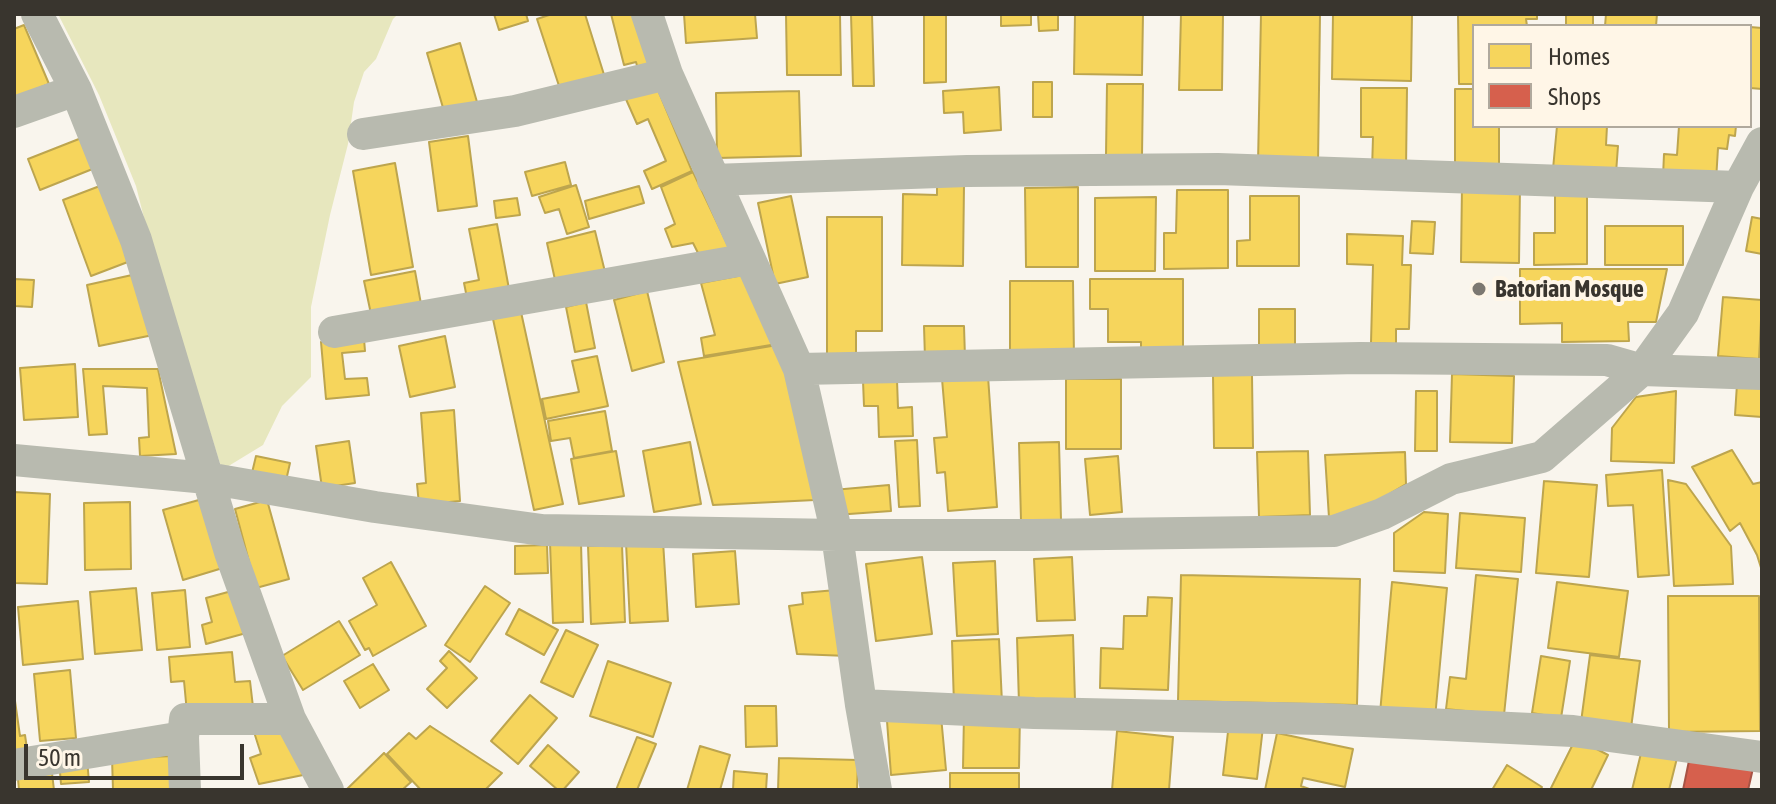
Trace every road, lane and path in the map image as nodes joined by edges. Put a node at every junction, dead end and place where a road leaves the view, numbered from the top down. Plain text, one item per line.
1 (37, 14) edge
2 (647, 14) edge
3 (667, 74) junction
4 (76, 90) junction
5 (14, 112) edge
6 (363, 134) dead end
7 (1762, 143) edge
8 (713, 180) junction
9 (1738, 187) junction
10 (749, 259) junction
11 (334, 332) dead end
12 (799, 369) junction
13 (1642, 370) junction
14 (1762, 374) edge
15 (14, 460) edge
16 (207, 478) junction
17 (837, 535) junction
18 (861, 705) junction
19 (290, 719) junction
20 (183, 737) junction
21 (1762, 757) edge
22 (14, 765) edge
23 (185, 790) edge
24 (328, 790) edge
25 (876, 790) edge

1 - 4 street
2 - 3 street
3 - 6 street
3 - 8 street
4 - 5 street
4 - 16 street
7 - 9 street
8 - 9 street
8 - 10 street
9 - 13 street
10 - 11 street
10 - 12 street
12 - 13 street
12 - 17 street
13 - 14 street
13 - 17 street
15 - 16 street
16 - 17 street
16 - 19 street
17 - 18 street
18 - 21 street
18 - 25 street
19 - 20 street
19 - 24 street
20 - 22 street
20 - 23 street

